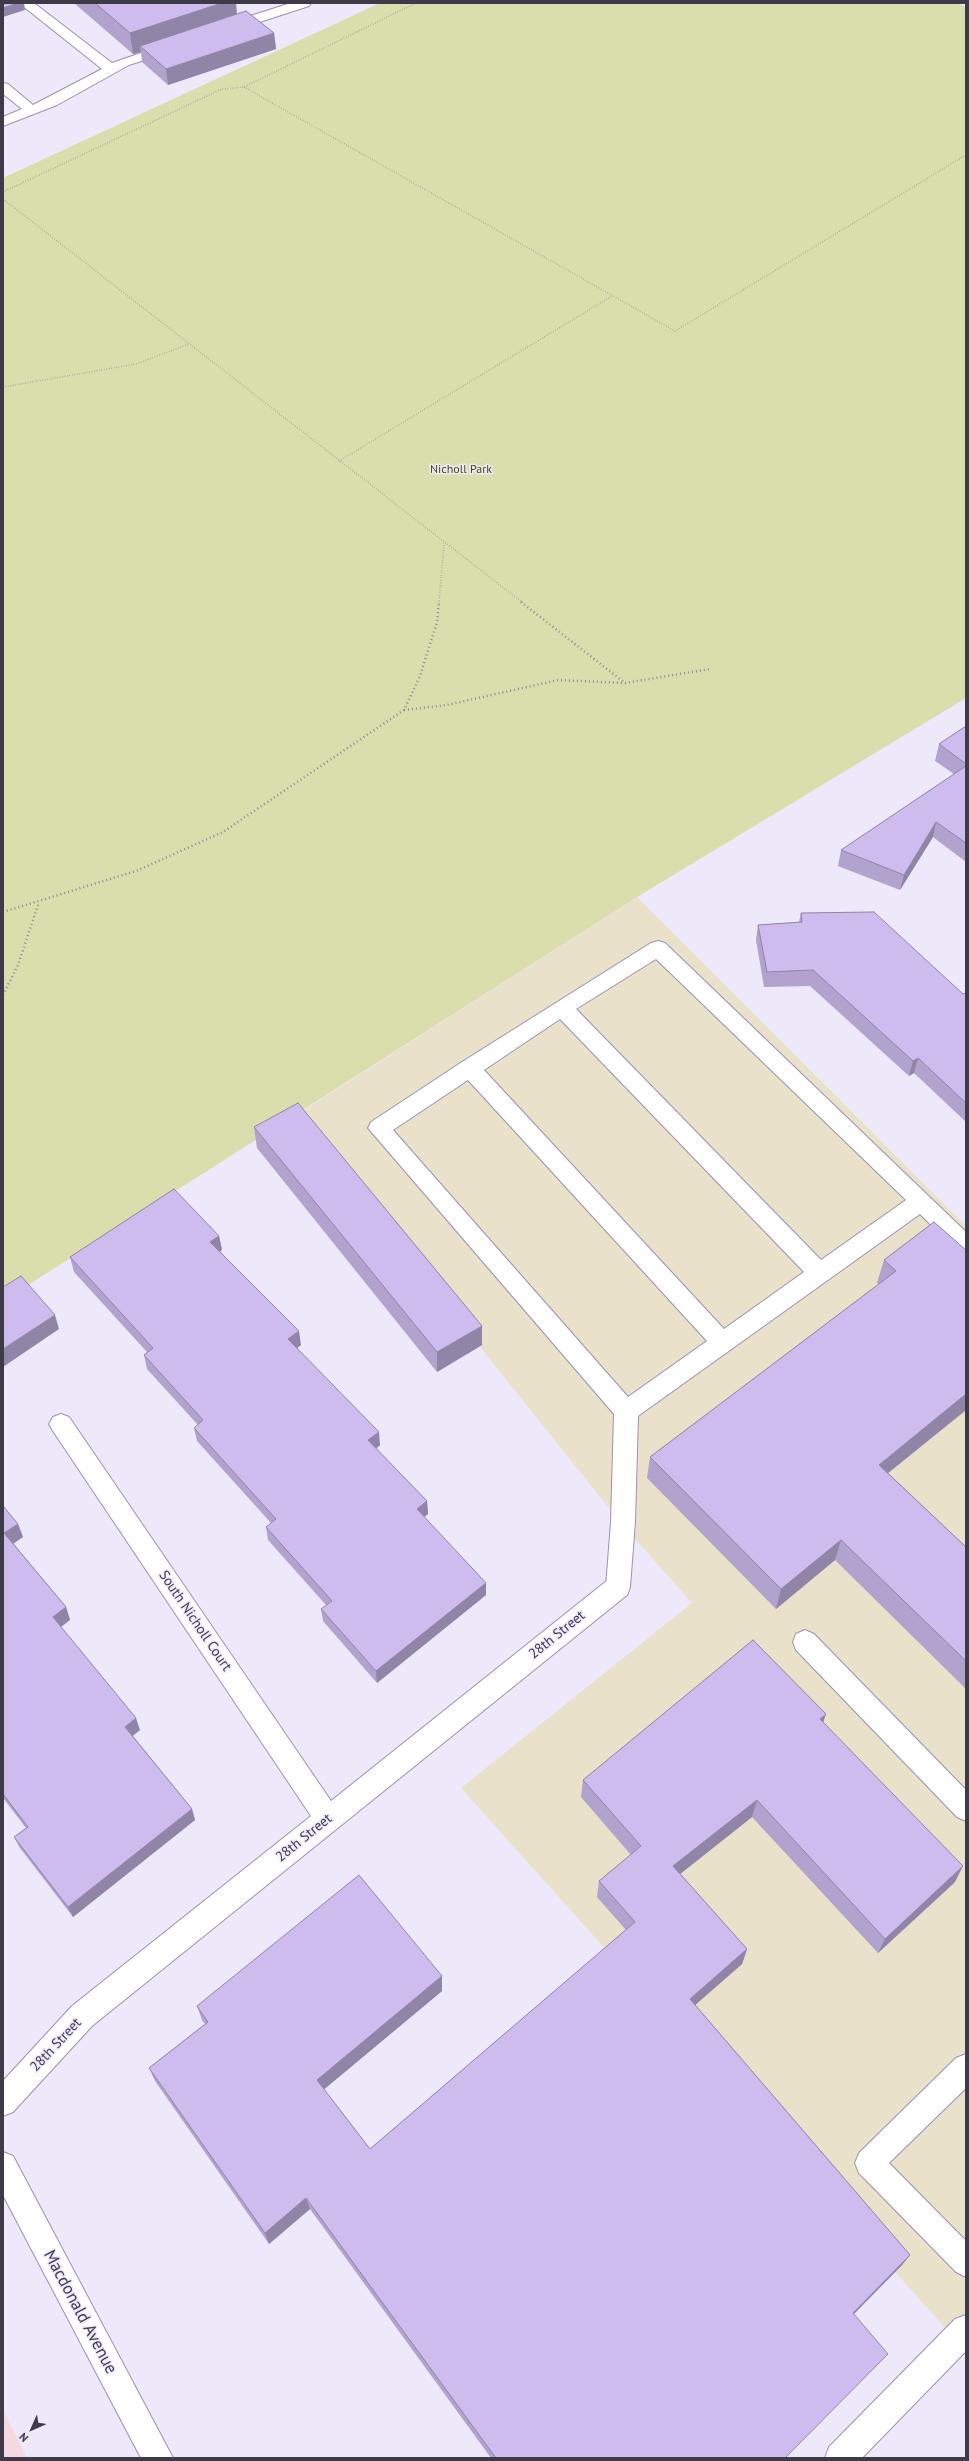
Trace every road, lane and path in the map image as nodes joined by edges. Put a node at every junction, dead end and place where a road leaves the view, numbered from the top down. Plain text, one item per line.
1 (26, 3) edge
2 (416, 3) edge
3 (299, 4) edge
4 (214, 32) edge
5 (184, 42) edge
6 (111, 69) junction
7 (3, 87) edge
8 (244, 87) junction
9 (32, 111) junction
10 (3, 122) edge
11 (966, 155) edge
12 (3, 192) edge
13 (3, 199) edge
14 (613, 296) junction
15 (189, 344) junction
16 (3, 387) edge
17 (339, 461) junction
18 (444, 543) junction
19 (710, 669) dead end
20 (625, 683) junction
21 (404, 710) junction
22 (39, 902) junction
23 (3, 912) edge
24 (3, 995) edge
25 (562, 1008) junction
26 (469, 1068) junction
27 (921, 1201) junction
28 (966, 1246) edge
29 (819, 1273) junction
30 (722, 1342) junction
31 (626, 1411) junction
32 (61, 1424) dead end
33 (805, 1642) dead end
34 (966, 1808) edge
35 (328, 1819) junction
36 (966, 2068) edge
37 (3, 2102) edge
38 (3, 2166) edge
39 (966, 2262) edge
40 (966, 2330) edge
41 (158, 2458) edge
42 (840, 2458) edge

1 - 6 street
2 - 8 path
3 - 4 street
5 - 6 street
6 - 9 street
7 - 9 street
8 - 12 path
8 - 14 path
9 - 10 street
11 - 14 path
13 - 15 path
14 - 17 path
15 - 16 path
15 - 17 path
17 - 18 path
18 - 20 path
18 - 21 path
19 - 20 path
20 - 21 path
21 - 22 path
22 - 23 path
22 - 24 path
25 - 26 street
25 - 27 street
25 - 29 street
26 - 30 street
26 - 31 street
27 - 28 street
27 - 29 street
29 - 30 street
30 - 31 street
31 - 35 street, 28th Street
32 - 35 street, South Nicholl Court
33 - 34 street
35 - 37 street, 28th Street
36 - 39 street
38 - 41 street, Macdonald Avenue
40 - 42 street

